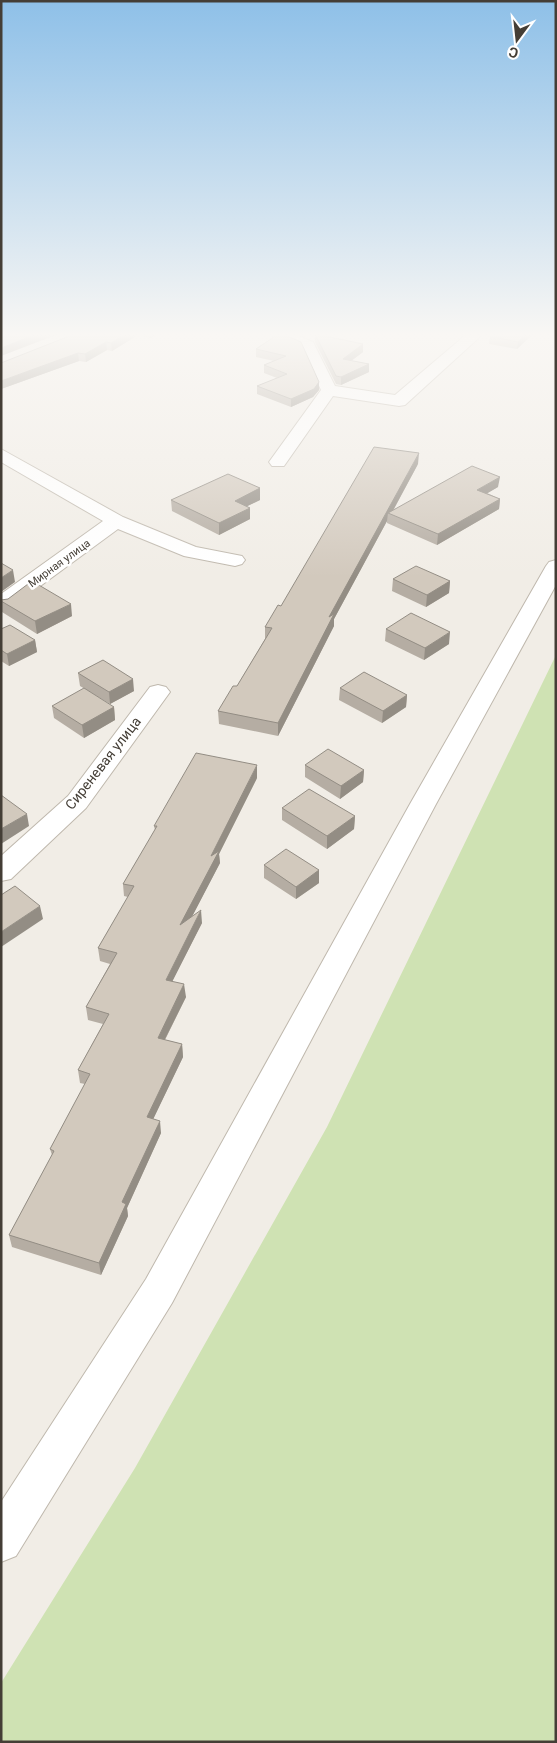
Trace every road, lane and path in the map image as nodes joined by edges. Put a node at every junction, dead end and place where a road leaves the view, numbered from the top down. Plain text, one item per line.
1 (312, 414) edge
2 (1, 454) edge
3 (278, 462) dead end
4 (116, 521) junction
5 (235, 560) dead end
6 (556, 566) edge
7 (1, 604) edge
8 (158, 692) dead end
9 (1, 872) edge
10 (1, 1540) edge

1 - 3 street
2 - 4 street
4 - 5 street
4 - 7 street, Мирная улица
6 - 10 street
8 - 9 street, Сиреневая улица

